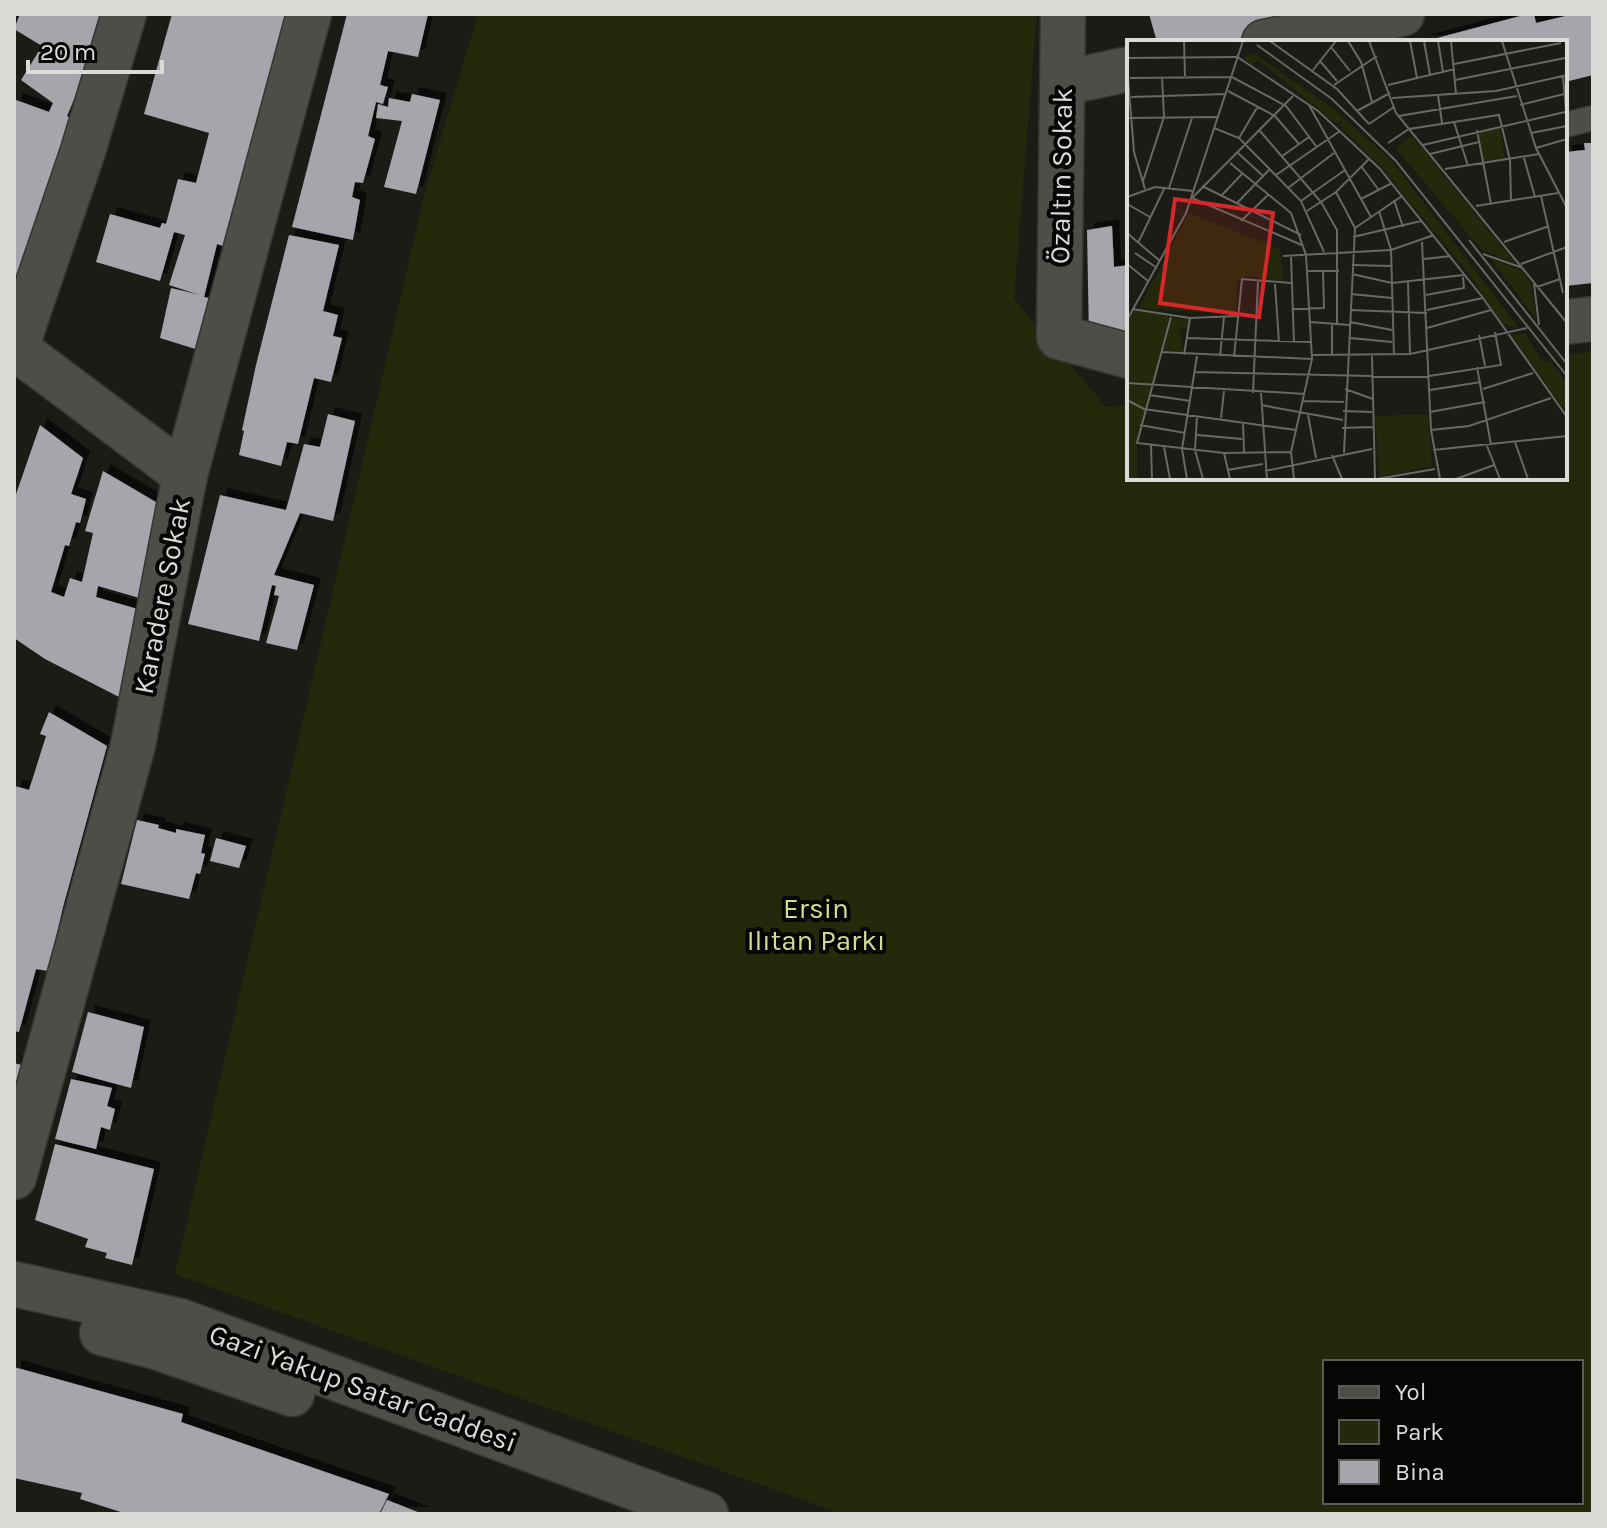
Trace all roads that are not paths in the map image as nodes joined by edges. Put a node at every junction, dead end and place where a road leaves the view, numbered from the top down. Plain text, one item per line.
1 (124, 14) edge
2 (309, 14) edge
3 (1063, 14) edge
4 (1402, 14) edge
5 (1274, 40) edge
6 (1127, 69) edge
7 (1063, 83) junction
8 (1593, 118) edge
9 (1567, 124) edge
10 (1593, 319) edge
11 (1567, 322) edge
12 (15, 350) edge
13 (1127, 355) edge
14 (185, 475) junction
15 (14, 1177) edge
16 (14, 1284) edge
17 (14, 1312) edge
18 (634, 1514) edge
19 (706, 1514) edge

1 - 12 street
2 - 14 street, Karadere Sokak
3 - 7 street, Özaltın Sokak
4 - 5 street
6 - 7 street
7 - 13 street, Özaltın Sokak
8 - 9 lane
10 - 11 street
12 - 14 street
14 - 15 street, Karadere Sokak
16 - 19 street, Gazi Yakup Satar Caddesi
17 - 18 street, Gazi Yakup Satar Caddesi

